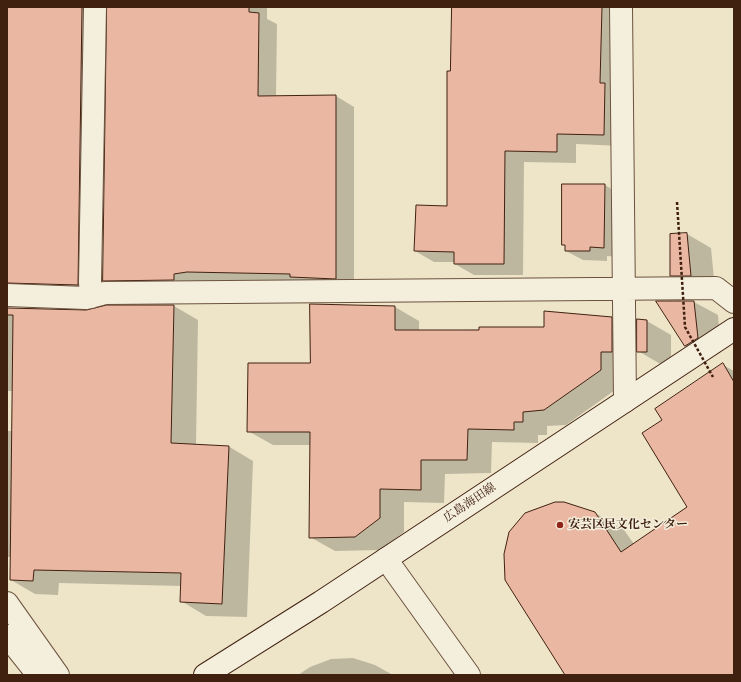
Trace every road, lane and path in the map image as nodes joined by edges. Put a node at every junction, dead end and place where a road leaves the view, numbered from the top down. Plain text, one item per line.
1 (95, 7) edge
2 (621, 7) edge
3 (677, 202) dead end
4 (623, 288) junction
5 (7, 295) edge
6 (91, 296) junction
7 (734, 302) edge
8 (734, 328) edge
9 (713, 377) dead end
10 (624, 401) junction
11 (386, 559) junction
12 (7, 603) edge
13 (7, 636) edge
14 (38, 675) edge
15 (58, 675) edge
16 (205, 675) edge
17 (469, 675) edge

1 - 6 street
2 - 4 street
3 - 9 path, bridge
4 - 6 street
4 - 7 street
4 - 10 street
5 - 6 street
8 - 10 street, 広島海田線
10 - 11 street, 広島海田線
11 - 16 street, 広島海田線
11 - 17 street
12 - 15 street
13 - 14 street

